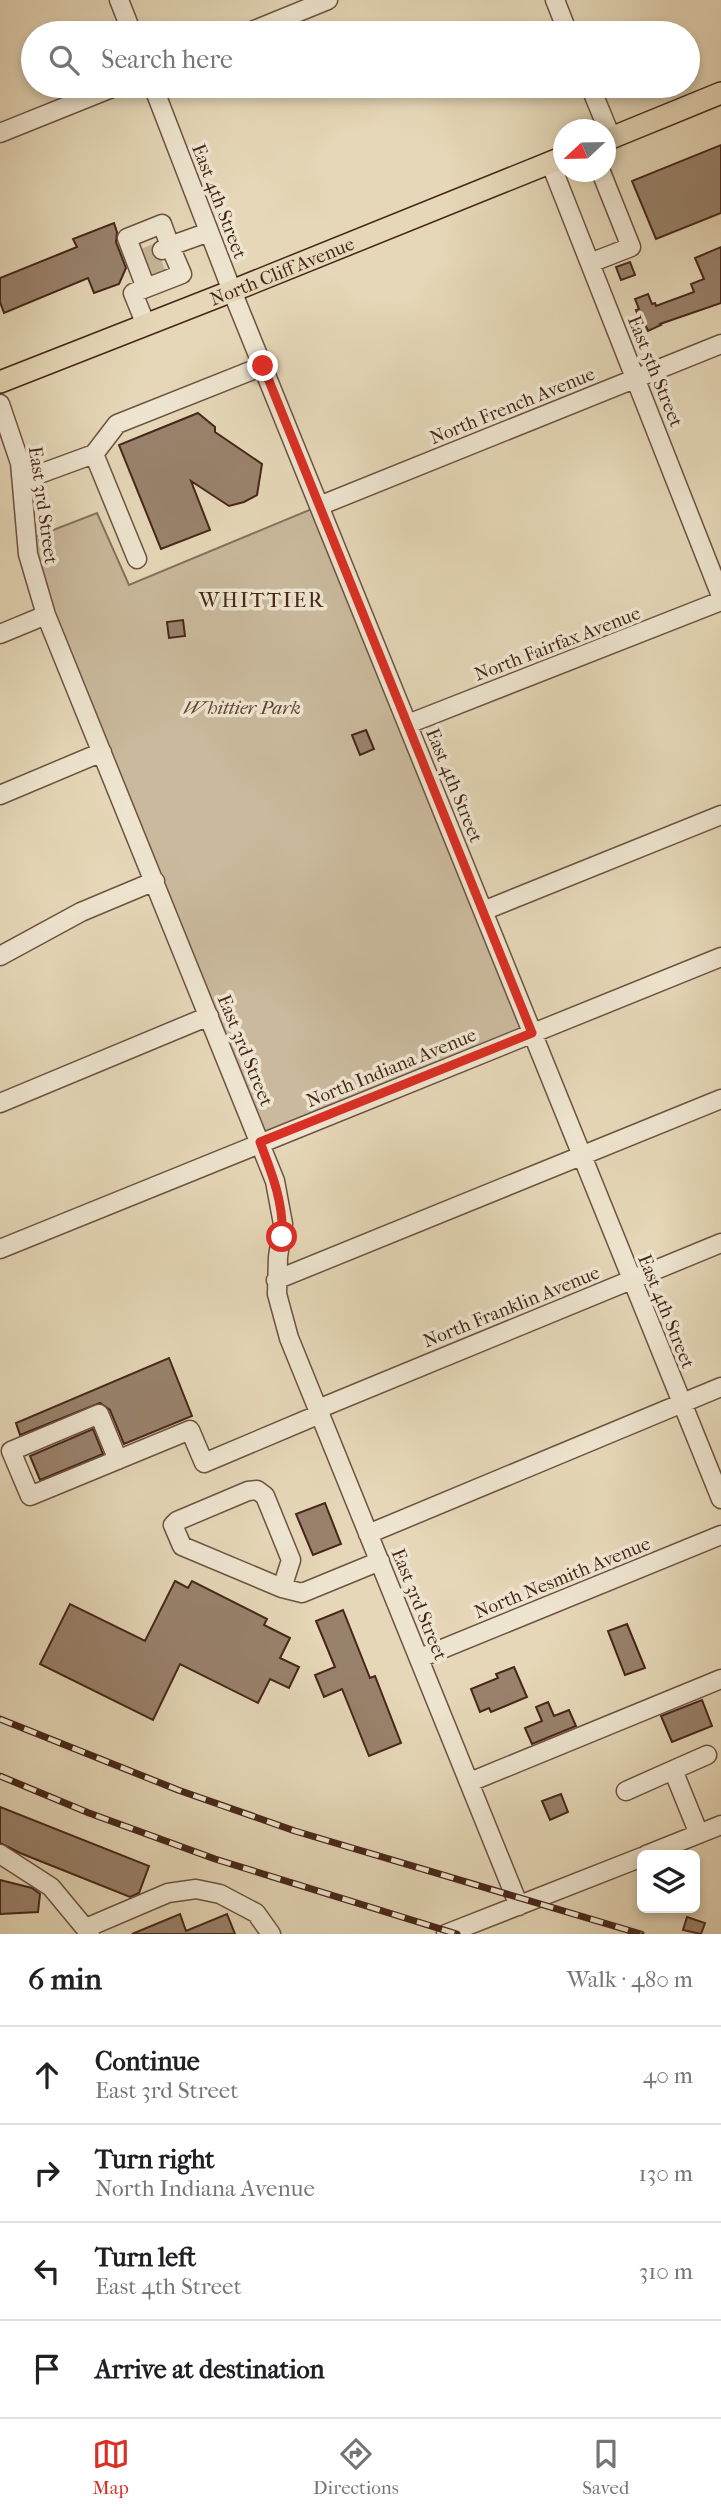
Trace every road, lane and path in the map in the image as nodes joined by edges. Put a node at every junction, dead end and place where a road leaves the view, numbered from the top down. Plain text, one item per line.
1 (119, 0) edge
2 (328, 0) edge
3 (555, 0) edge
4 (291, 7) edge
5 (127, 21) edge
6 (267, 21) edge
7 (563, 21) edge
8 (721, 93) edge
9 (87, 98) edge
10 (158, 98) edge
11 (594, 98) edge
12 (601, 119) edge
13 (0, 133) edge
14 (616, 136) edge
15 (553, 162) edge
16 (564, 182) edge
17 (605, 182) edge
18 (209, 232) junction
19 (169, 256) junction
20 (590, 263) junction
21 (143, 271) junction
22 (232, 291) junction
23 (146, 325) junction
24 (721, 344) edge
25 (263, 366) junction
26 (636, 378) junction
27 (0, 382) edge
28 (0, 404) edge
29 (94, 454) junction
30 (23, 480) junction
31 (319, 506) junction
32 (137, 559) dead end
33 (721, 598) edge
34 (46, 615) junction
35 (0, 634) edge
36 (408, 724) junction
37 (102, 752) junction
38 (0, 795) edge
39 (721, 815) edge
40 (155, 881) junction
41 (483, 911) junction
42 (0, 956) edge
43 (721, 957) edge
44 (209, 1016) junction
45 (532, 1033) junction
46 (721, 1099) edge
47 (0, 1103) edge
48 (260, 1142) junction
49 (582, 1156) junction
50 (721, 1243) edge
51 (0, 1249) edge
52 (276, 1280) junction
53 (632, 1280) junction
54 (721, 1387) edge
55 (682, 1403) junction
56 (319, 1411) junction
57 (118, 1460) junction
58 (721, 1499) edge
59 (368, 1534) junction
60 (721, 1535) edge
61 (380, 1561) junction
62 (282, 1588) junction
63 (420, 1658) junction
64 (721, 1679) edge
65 (707, 1755) dead end
66 (673, 1770) junction
67 (470, 1782) junction
68 (626, 1791) dead end
69 (721, 1825) edge
70 (699, 1834) junction
71 (659, 1850) edge
72 (0, 1854) edge
73 (637, 1859) edge
74 (519, 1906) junction
75 (88, 1931) edge
76 (271, 1934) edge
77 (446, 1934) edge

1 - 5 street
2 - 4 street
3 - 7 street
4 - 6 street
8 - 14 main road
9 - 13 street
10 - 18 street, East 4th Street
11 - 12 street
15 - 22 main road, North Cliff Avenue
16 - 20 street, East 5th Street
17 - 20 street
18 - 19 street
18 - 22 street, East 4th Street
19 - 21 street
19 - 21 street
20 - 26 street, East 5th Street
21 - 23 street
22 - 23 main road, North Cliff Avenue
22 - 25 street, East 4th Street
23 - 27 main road, North Cliff Avenue
24 - 26 street, North French Avenue
25 - 29 street
25 - 31 street, East 4th Street
26 - 31 street, North French Avenue
26 - 33 street, East 5th Street
28 - 30 street, East 3rd Street
29 - 30 street
29 - 32 street
30 - 34 street, East 3rd Street
31 - 36 street, East 4th Street
33 - 36 street, North Fairfax Avenue
34 - 35 street
34 - 37 street, East 3rd Street
36 - 41 street, East 4th Street
37 - 38 street
37 - 40 street, East 3rd Street
39 - 41 street
40 - 42 street
40 - 44 street, East 3rd Street
41 - 45 street, East 4th Street
43 - 45 street, North Indiana Avenue
44 - 47 street
44 - 48 street, East 3rd Street
45 - 48 street, North Indiana Avenue
45 - 49 street, East 4th Street
46 - 49 street
48 - 51 street, North Indiana Avenue
48 - 52 street, East 3rd Street
49 - 52 street
49 - 53 street, East 4th Street
50 - 53 street, North Franklin Avenue
52 - 56 street, East 3rd Street
53 - 55 street, East 4th Street
53 - 56 street, North Franklin Avenue
54 - 55 street
55 - 58 street, East 4th Street
55 - 59 street
56 - 57 street, North Franklin Avenue
56 - 59 street, East 3rd Street
57 - 57 street
59 - 61 street, East 3rd Street
60 - 63 street, North Nesmith Avenue
61 - 62 street
61 - 63 street, East 3rd Street
62 - 62 street
63 - 67 street, East 3rd Street
64 - 67 street
65 - 66 street
66 - 68 street
66 - 70 street
67 - 74 street, East 3rd Street
69 - 70 street
70 - 71 street
72 - 75 street
73 - 74 street
74 - 77 street
75 - 76 street

